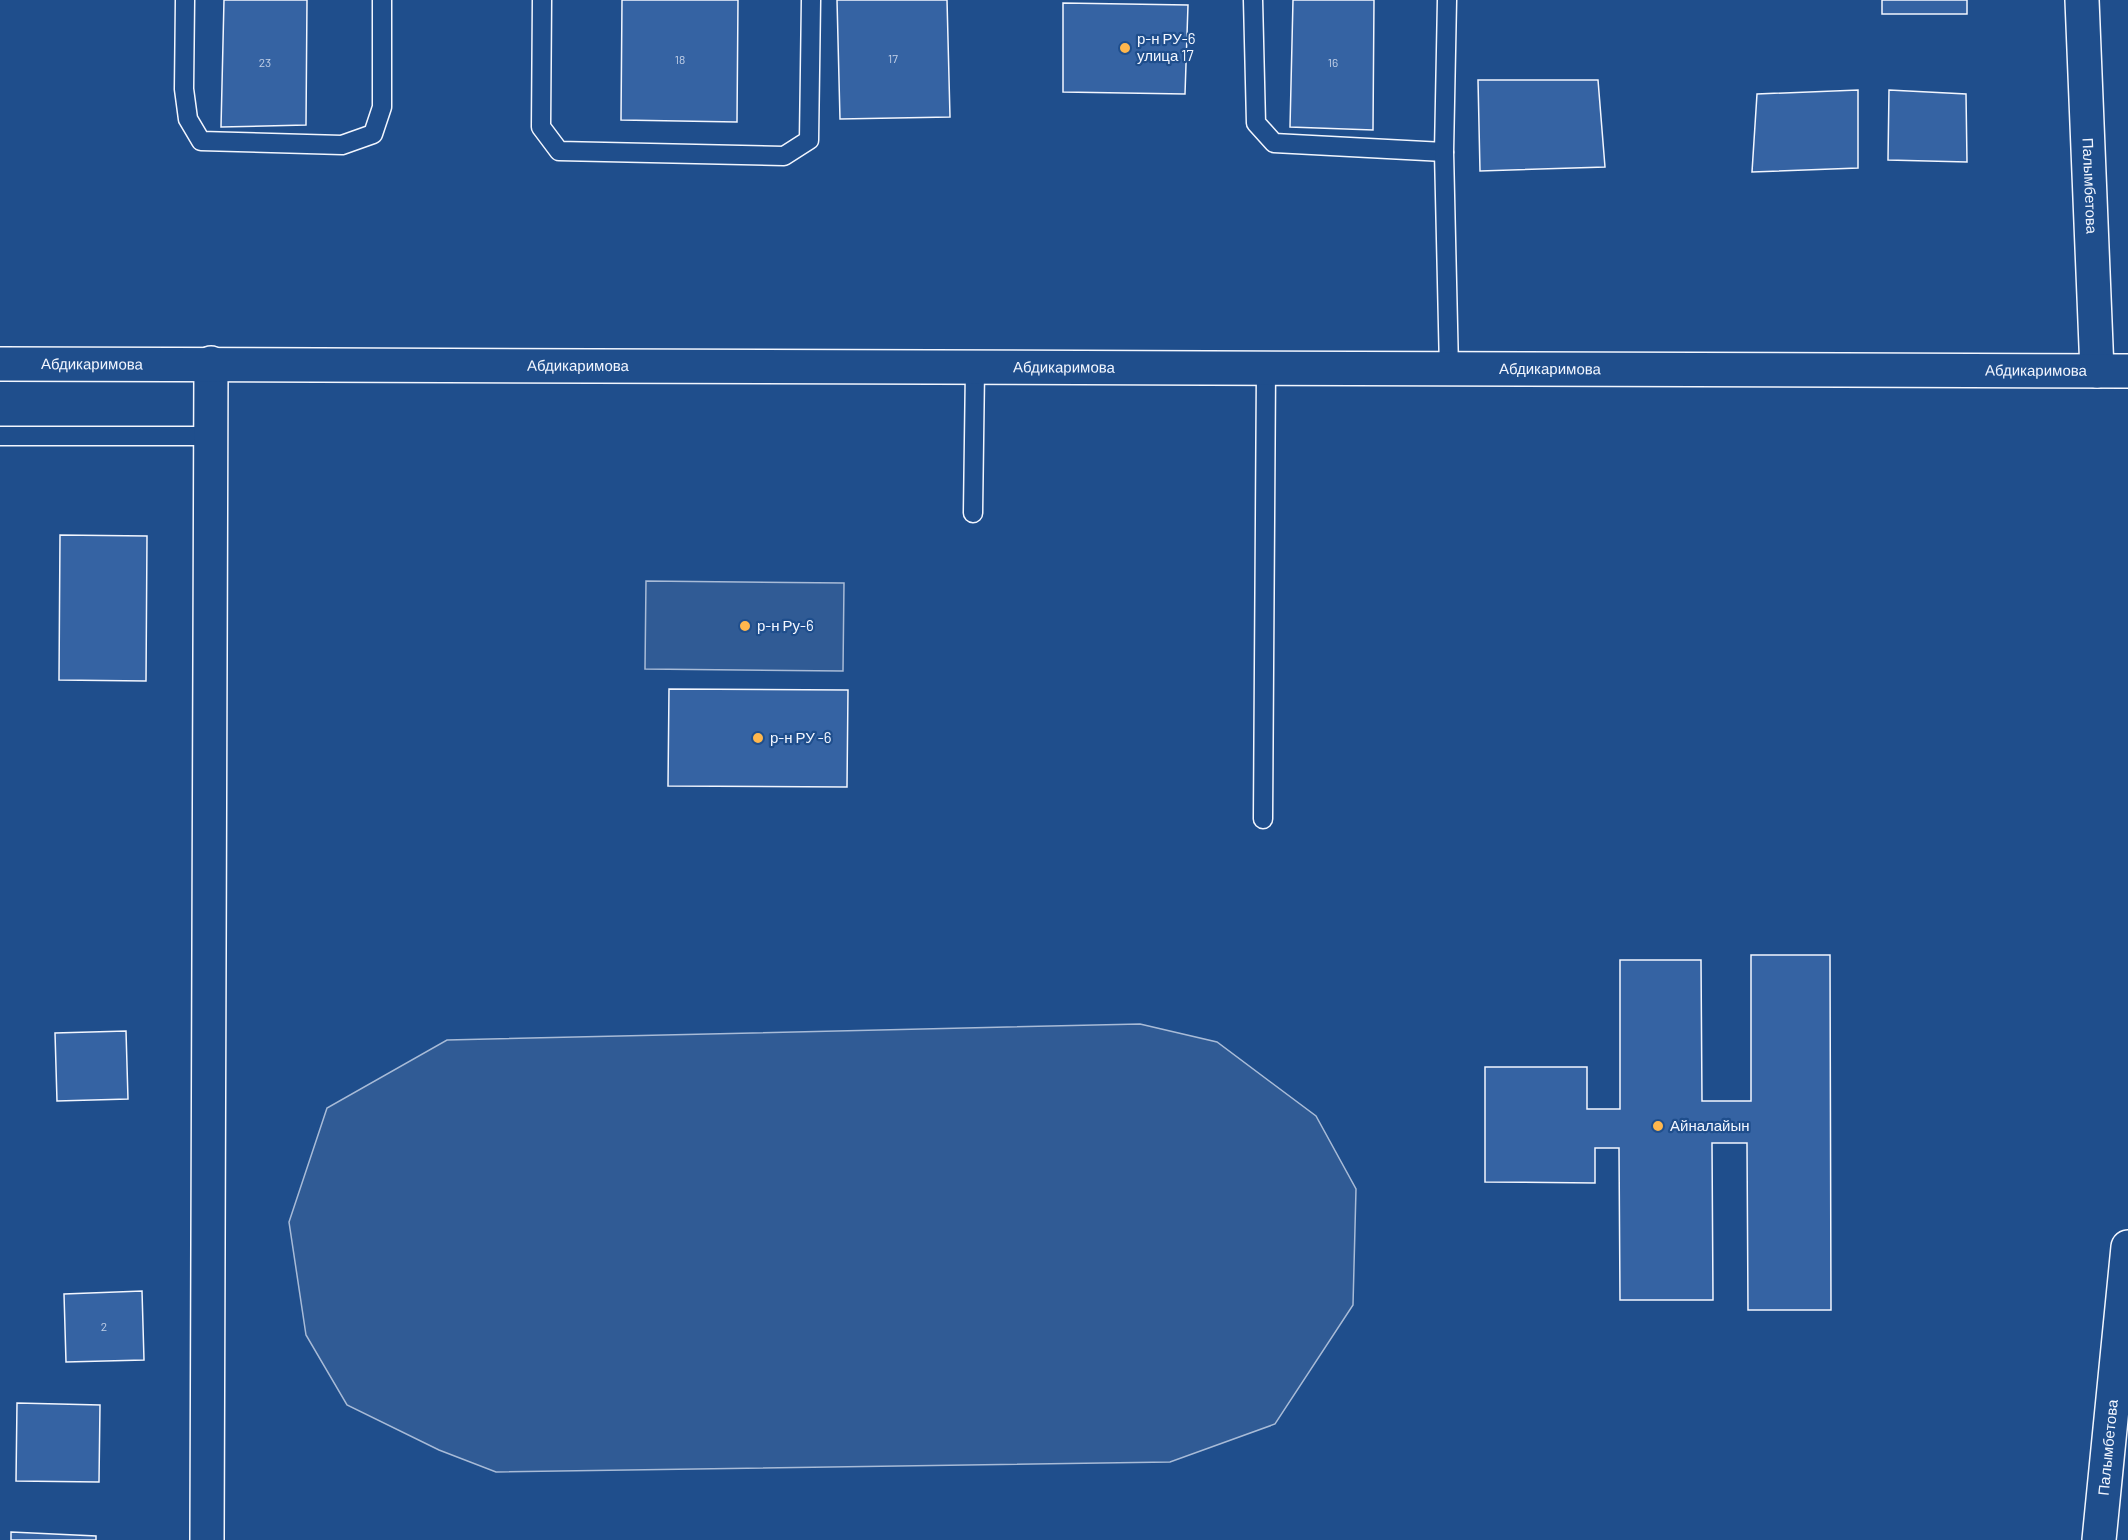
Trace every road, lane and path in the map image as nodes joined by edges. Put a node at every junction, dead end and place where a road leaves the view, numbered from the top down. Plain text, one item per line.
1 (184, 0) edge
2 (382, 0) edge
3 (542, 0) edge
4 (811, 0) edge
5 (1254, 0) edge
6 (1447, 0) edge
7 (2082, 0) edge
8 (1444, 152) junction
9 (211, 363) junction
10 (0, 364) edge
11 (975, 369) junction
12 (1266, 369) junction
13 (1449, 369) junction
14 (2113, 371) edge
15 (0, 436) edge
16 (212, 436) junction
17 (973, 513) dead end
18 (1263, 819) dead end
19 (2128, 1247) edge
20 (207, 1540) edge
21 (2099, 1540) edge

1 - 2 lane
3 - 4 lane
5 - 8 lane
6 - 8 lane
7 - 14 main road, Палымбетова
8 - 13 lane
9 - 10 main road, Абдикаримова
9 - 11 main road, Абдикаримова
9 - 16 main road
11 - 12 main road, Абдикаримова
11 - 17 lane
12 - 13 main road, Абдикаримова
12 - 18 lane
13 - 14 main road, Абдикаримова
15 - 16 lane
16 - 20 main road
19 - 21 main road, Палымбетова

